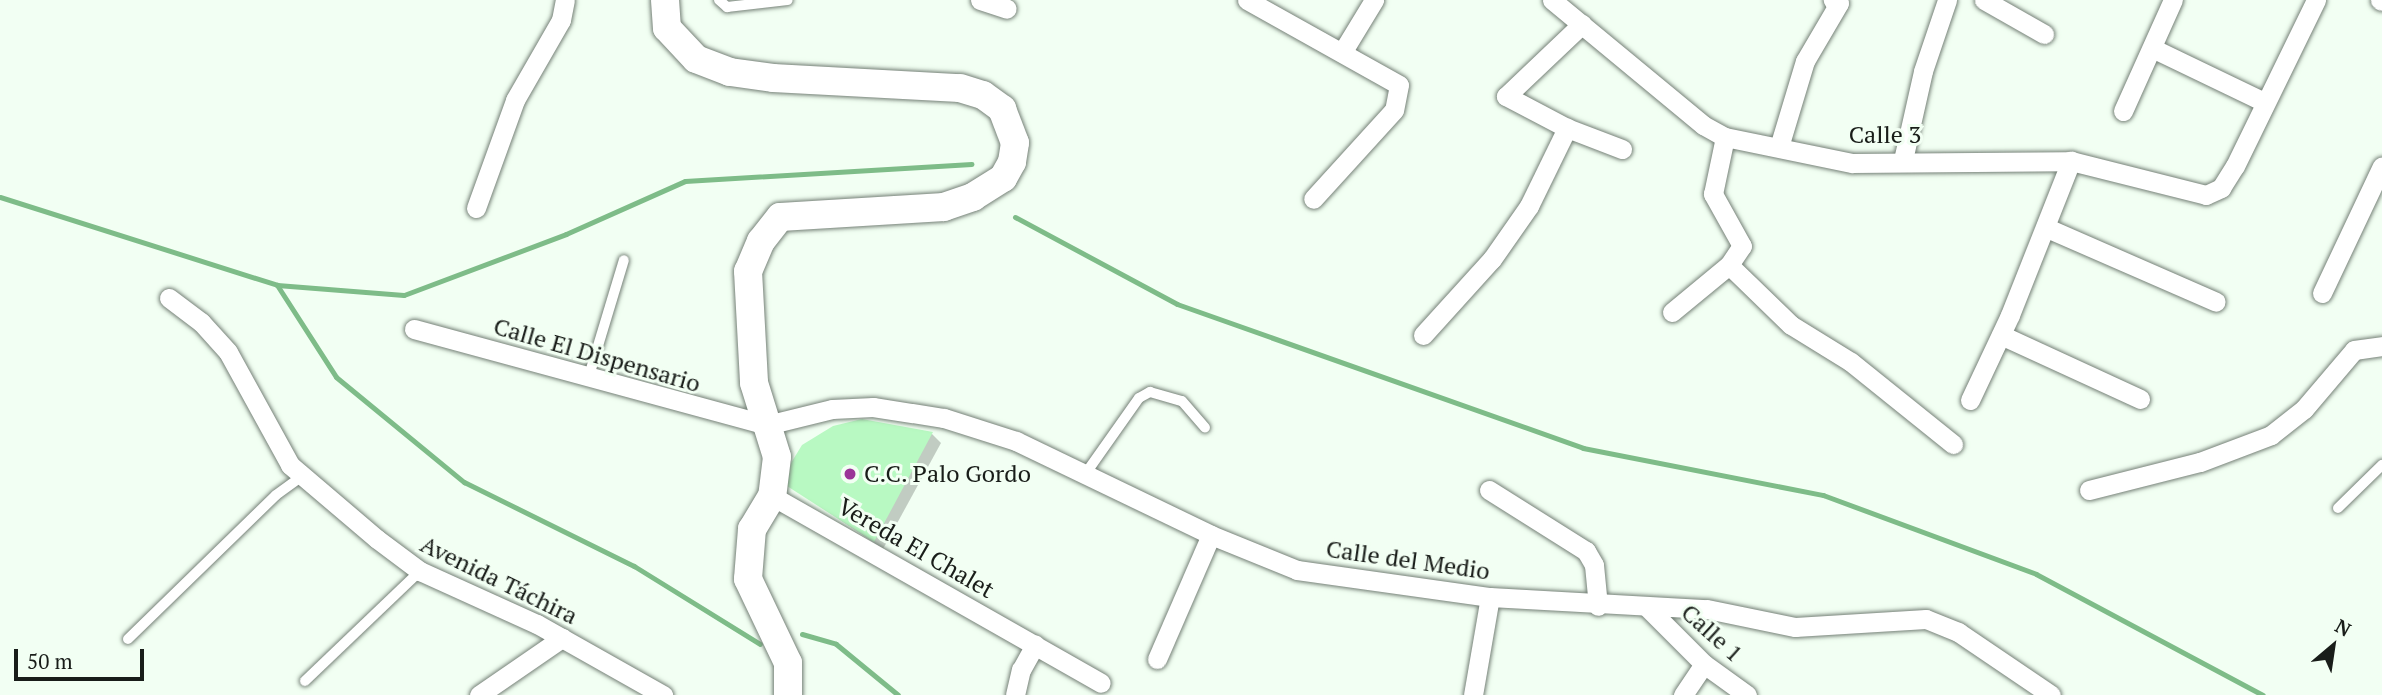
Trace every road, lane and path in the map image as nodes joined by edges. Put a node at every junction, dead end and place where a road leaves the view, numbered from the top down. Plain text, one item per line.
1 (565, 0) edge
2 (665, 0) edge
3 (719, 0) edge
4 (788, 0) edge
5 (980, 0) edge
6 (1247, 0) edge
7 (1374, 0) edge
8 (1552, 0) edge
9 (1833, 0) edge
10 (1947, 0) edge
11 (1984, 0) edge
12 (2173, 0) edge
13 (2316, 0) edge
14 (1007, 9) dead end
15 (1582, 24) junction
16 (2044, 34) dead end
17 (2152, 48) junction
18 (1343, 51) junction
19 (2264, 102) junction
20 (2123, 111) dead end
21 (1567, 128) junction
22 (1725, 137) junction
23 (1779, 147) junction
24 (1622, 149) dead end
25 (1903, 160) junction
26 (2071, 161) junction
27 (2382, 166) edge
28 (1313, 199) dead end
29 (476, 208) dead end
30 (2047, 228) junction
31 (624, 260) dead end
32 (1730, 265) junction
33 (2322, 293) dead end
34 (169, 298) dead end
35 (2216, 302) dead end
36 (1672, 312) dead end
37 (414, 329) dead end
38 (1423, 335) dead end
39 (2001, 335) junction
40 (2382, 346) edge
41 (588, 379) junction
42 (2140, 399) dead end
43 (1970, 400) dead end
44 (767, 425) junction
45 (1205, 427) dead end
46 (1953, 444) dead end
47 (2382, 465) edge
48 (1086, 473) junction
49 (302, 476) junction
50 (1489, 490) dead end
51 (2089, 490) dead end
52 (772, 496) junction
53 (2338, 508) dead end
54 (1211, 535) junction
55 (421, 571) junction
56 (1490, 597) junction
57 (1598, 606) junction
58 (1646, 606) junction
59 (562, 638) junction
60 (128, 639) dead end
61 (1035, 645) junction
62 (1157, 659) dead end
63 (1704, 664) junction
64 (305, 681) dead end
65 (1101, 682) dead end
66 (479, 695) edge
67 (663, 695) edge
68 (788, 695) edge
69 (1015, 695) edge
70 (1473, 695) edge
71 (1683, 695) edge
72 (1747, 695) edge
73 (2051, 695) edge

1 - 29 street
2 - 44 main road
3 - 4 lane
5 - 14 street
6 - 18 street
7 - 18 street
8 - 15 street, Calle 3
9 - 23 street
10 - 25 street
11 - 16 street
12 - 17 street
13 - 19 street
15 - 21 street
15 - 22 street, Calle 3
17 - 19 street
17 - 20 street
18 - 28 street
19 - 26 street, Calle 3
21 - 24 street
21 - 38 street
22 - 23 street, Calle 3
22 - 32 street
23 - 25 street, Calle 3
25 - 26 street, Calle 3
26 - 30 street
27 - 33 street
30 - 35 street
30 - 39 street
31 - 41 lane
32 - 36 street
32 - 46 street
34 - 49 street, Avenida Táchira
37 - 41 street, Calle El Dispensario
39 - 42 street
39 - 43 street
40 - 51 street
41 - 44 street, Calle El Dispensario
44 - 48 street, Calle del Medio
44 - 52 main road
45 - 48 lane
47 - 53 lane
48 - 54 street, Calle del Medio
49 - 55 street, Avenida Táchira
49 - 60 lane
50 - 57 street
52 - 61 street, Vereda El Chalet
52 - 68 main road
54 - 56 street, Calle del Medio
54 - 62 street
55 - 59 street, Avenida Táchira
55 - 64 lane
56 - 57 street, Calle del Medio
56 - 70 street
57 - 58 street, Calle del Medio
58 - 63 street, Calle 1
58 - 73 street, Calle del Medio
59 - 66 street
59 - 67 street, Avenida Táchira
61 - 65 street, Vereda El Chalet
61 - 69 street
63 - 71 street
63 - 72 street, Calle 1

